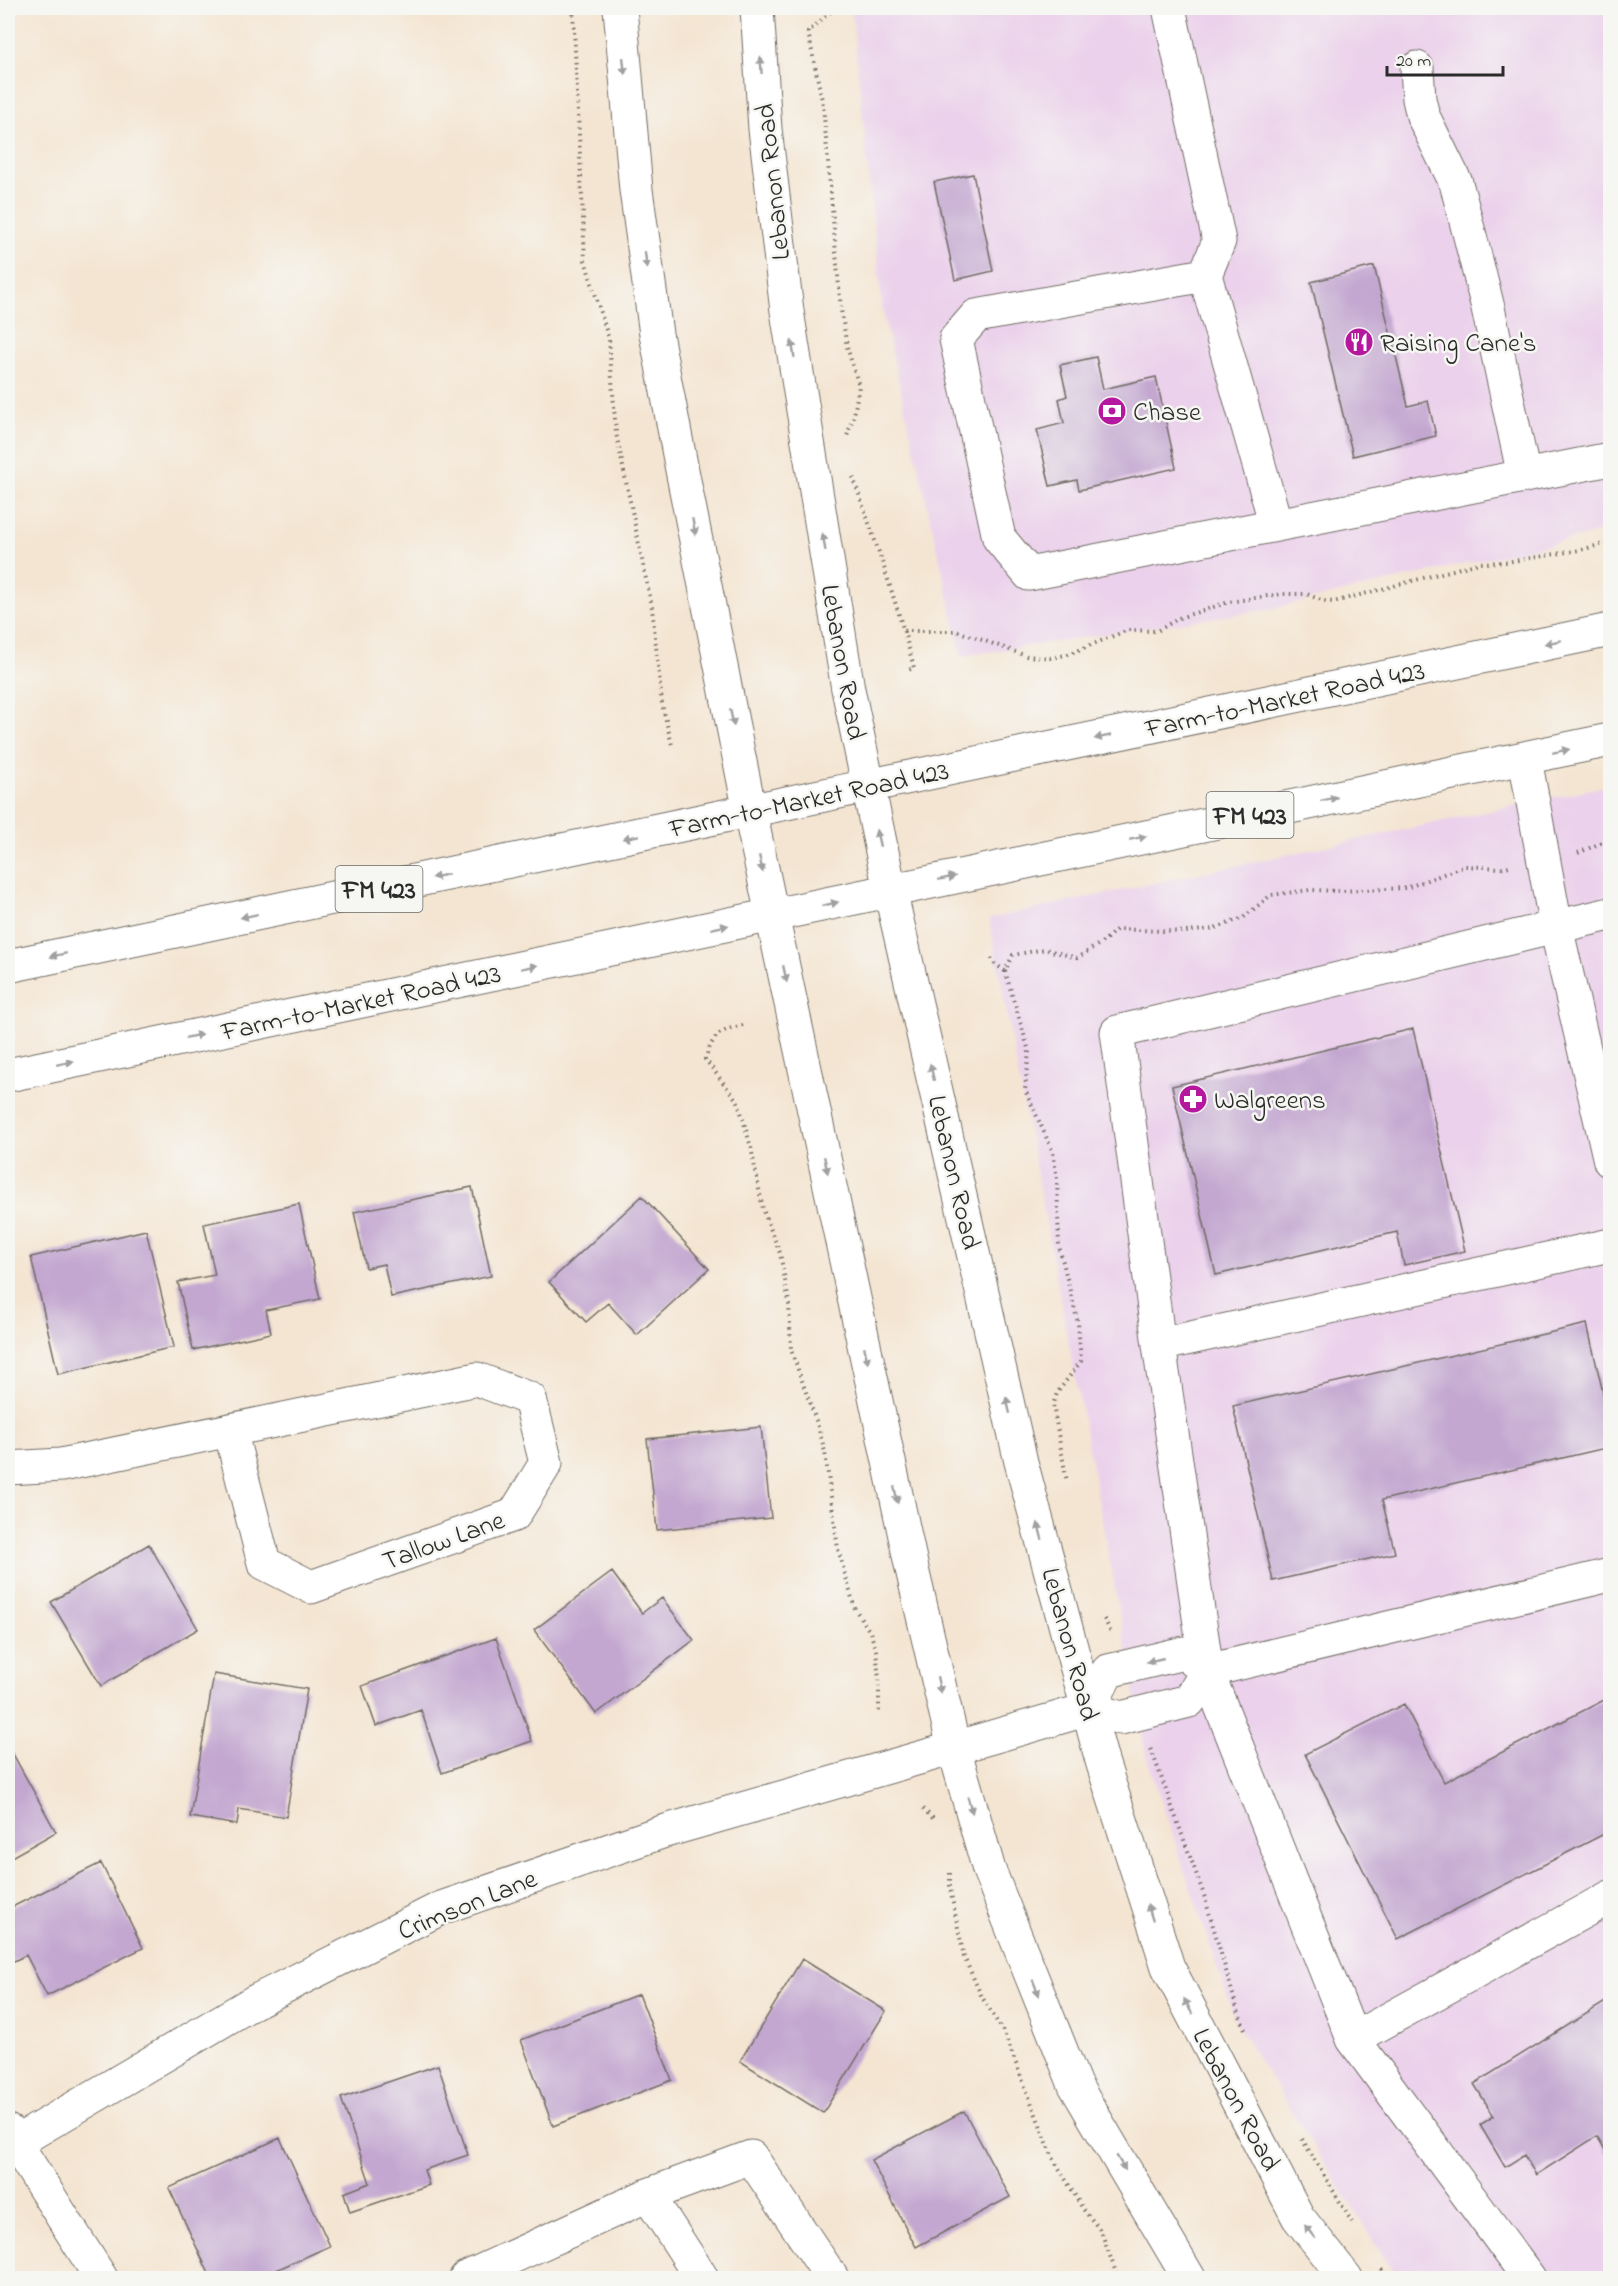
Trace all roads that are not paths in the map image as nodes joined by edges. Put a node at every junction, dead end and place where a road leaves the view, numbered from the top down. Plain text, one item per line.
1 (620, 8) edge
2 (757, 8) edge
3 (1169, 8) edge
4 (1417, 68) dead end
5 (1205, 275) junction
6 (1611, 459) edge
7 (1524, 476) junction
8 (1276, 525) junction
9 (1611, 630) edge
10 (1611, 740) edge
11 (1525, 759) junction
12 (866, 785) junction
13 (750, 812) junction
14 (890, 890) junction
15 (1611, 914) edge
16 (773, 917) junction
17 (1556, 927) junction
18 (8, 966) edge
19 (8, 1075) edge
20 (1611, 1161) edge
21 (1611, 1245) edge
22 (1159, 1345) junction
23 (230, 1430) junction
24 (8, 1468) edge
25 (1611, 1575) edge
26 (1207, 1671) junction
27 (1089, 1709) junction
28 (954, 1748) junction
29 (1611, 1897) edge
30 (1353, 2039) junction
31 (11, 2137) edge
32 (648, 2195) junction
33 (101, 2278) edge
34 (466, 2278) edge
35 (702, 2278) edge
36 (832, 2278) edge
37 (1189, 2278) edge
38 (1347, 2278) edge
39 (1530, 2278) edge

1 -> 13 main road
12 -> 2 main road, Lebanon Road
3 - 5 main road
4 - 7 main road
5 - 8 main road
5 - 8 main road
6 - 7 main road
7 - 8 main road
9 -> 12 main road, Farm-to-Market Road 423 / FM 423
11 -> 10 main road, FM 423
14 -> 11 main road, FM 423
11 - 17 main road
12 - 13 main road, Farm-to-Market Road 423 / FM 423
14 -> 12 main road, Lebanon Road
13 -> 16 main road
13 -> 18 main road, Farm-to-Market Road 423 / FM 423
16 -> 14 main road, Farm-to-Market Road 423 / FM 423
27 -> 14 main road, Lebanon Road
15 - 17 main road
19 -> 16 main road, Farm-to-Market Road 423 / FM 423
16 -> 28 main road
17 - 20 main road
17 - 22 main road
21 - 22 main road
22 - 26 main road
23 - 23 main road, Tallow Lane
23 - 24 main road, Tallow Lane
25 - 26 main road
26 - 27 main road
26 -> 27 main road
26 - 30 main road
27 - 28 main road, Crimson Lane
38 -> 27 main road, Lebanon Road
28 - 31 main road, Crimson Lane
28 -> 37 main road
29 - 30 main road
30 - 39 main road
31 - 33 main road
32 - 34 main road
32 - 35 main road
32 - 36 main road

